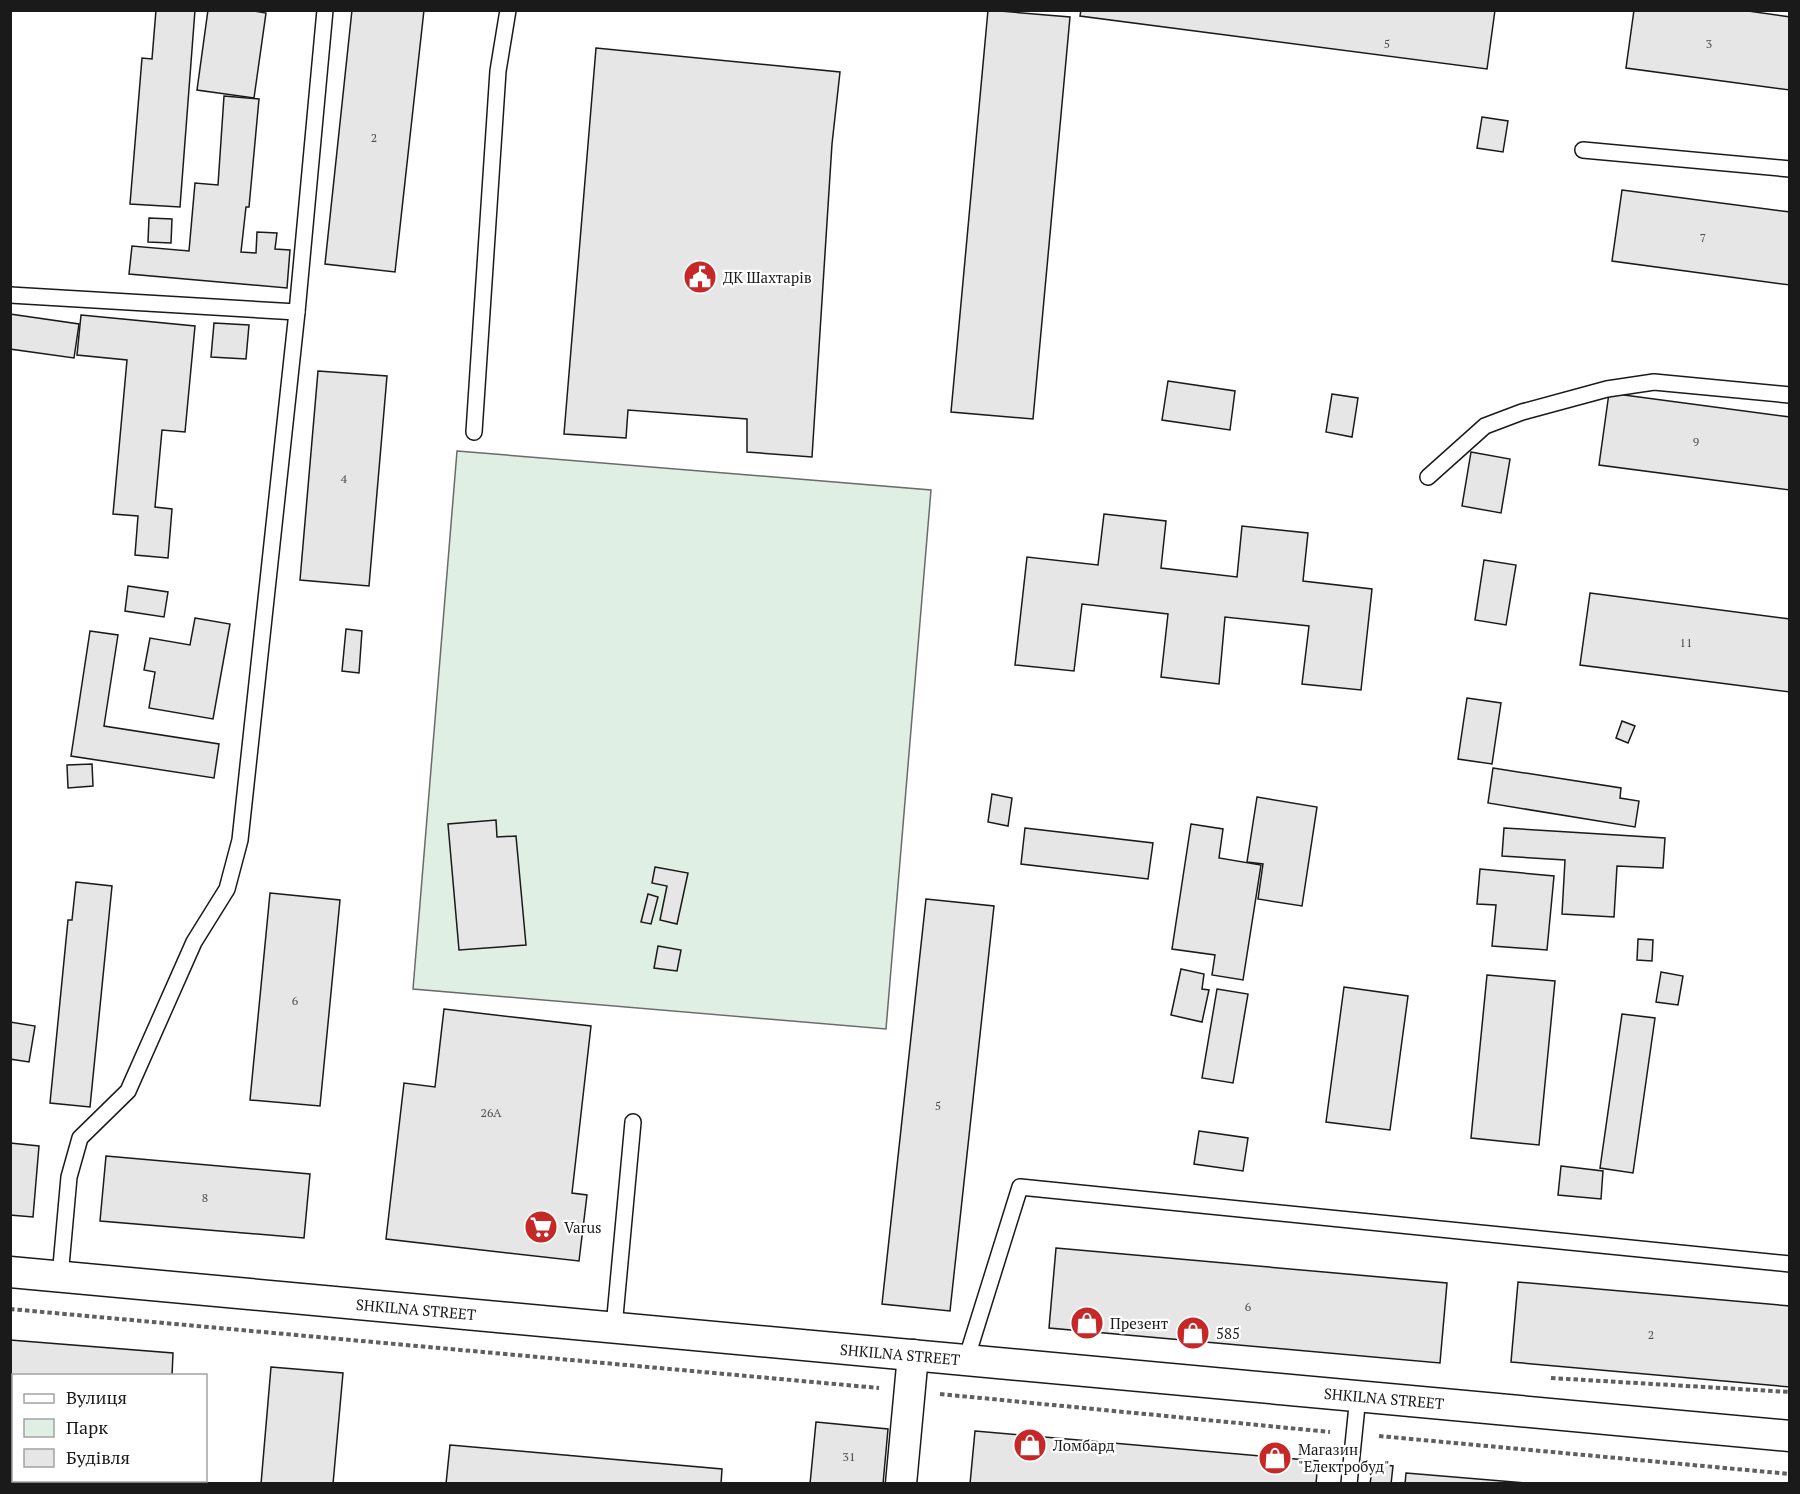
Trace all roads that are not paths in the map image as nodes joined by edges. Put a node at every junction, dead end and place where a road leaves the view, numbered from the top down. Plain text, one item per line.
1 (325, 10) edge
2 (508, 10) edge
3 (1583, 150) dead end
4 (1790, 169) edge
5 (10, 295) edge
6 (297, 312) junction
7 (1790, 395) edge
8 (474, 432) dead end
9 (1428, 477) dead end
10 (633, 1122) dead end
11 (1790, 1264) edge
12 (10, 1272) edge
13 (60, 1277) junction
14 (614, 1328) junction
15 (914, 1354) junction
16 (966, 1360) junction
17 (1358, 1396) junction
18 (1790, 1436) edge
19 (901, 1484) edge
20 (1349, 1484) edge

1 - 6 lane
2 - 8 lane
3 - 4 lane
5 - 6 lane
6 - 13 lane
7 - 9 lane
10 - 14 lane
11 - 16 lane
12 - 13 street, SHKILNA STREET
13 - 14 street, SHKILNA STREET
14 - 15 street, SHKILNA STREET
15 - 16 street, SHKILNA STREET
15 - 19 street
16 - 17 street, SHKILNA STREET
17 - 18 street, SHKILNA STREET
17 - 20 lane

